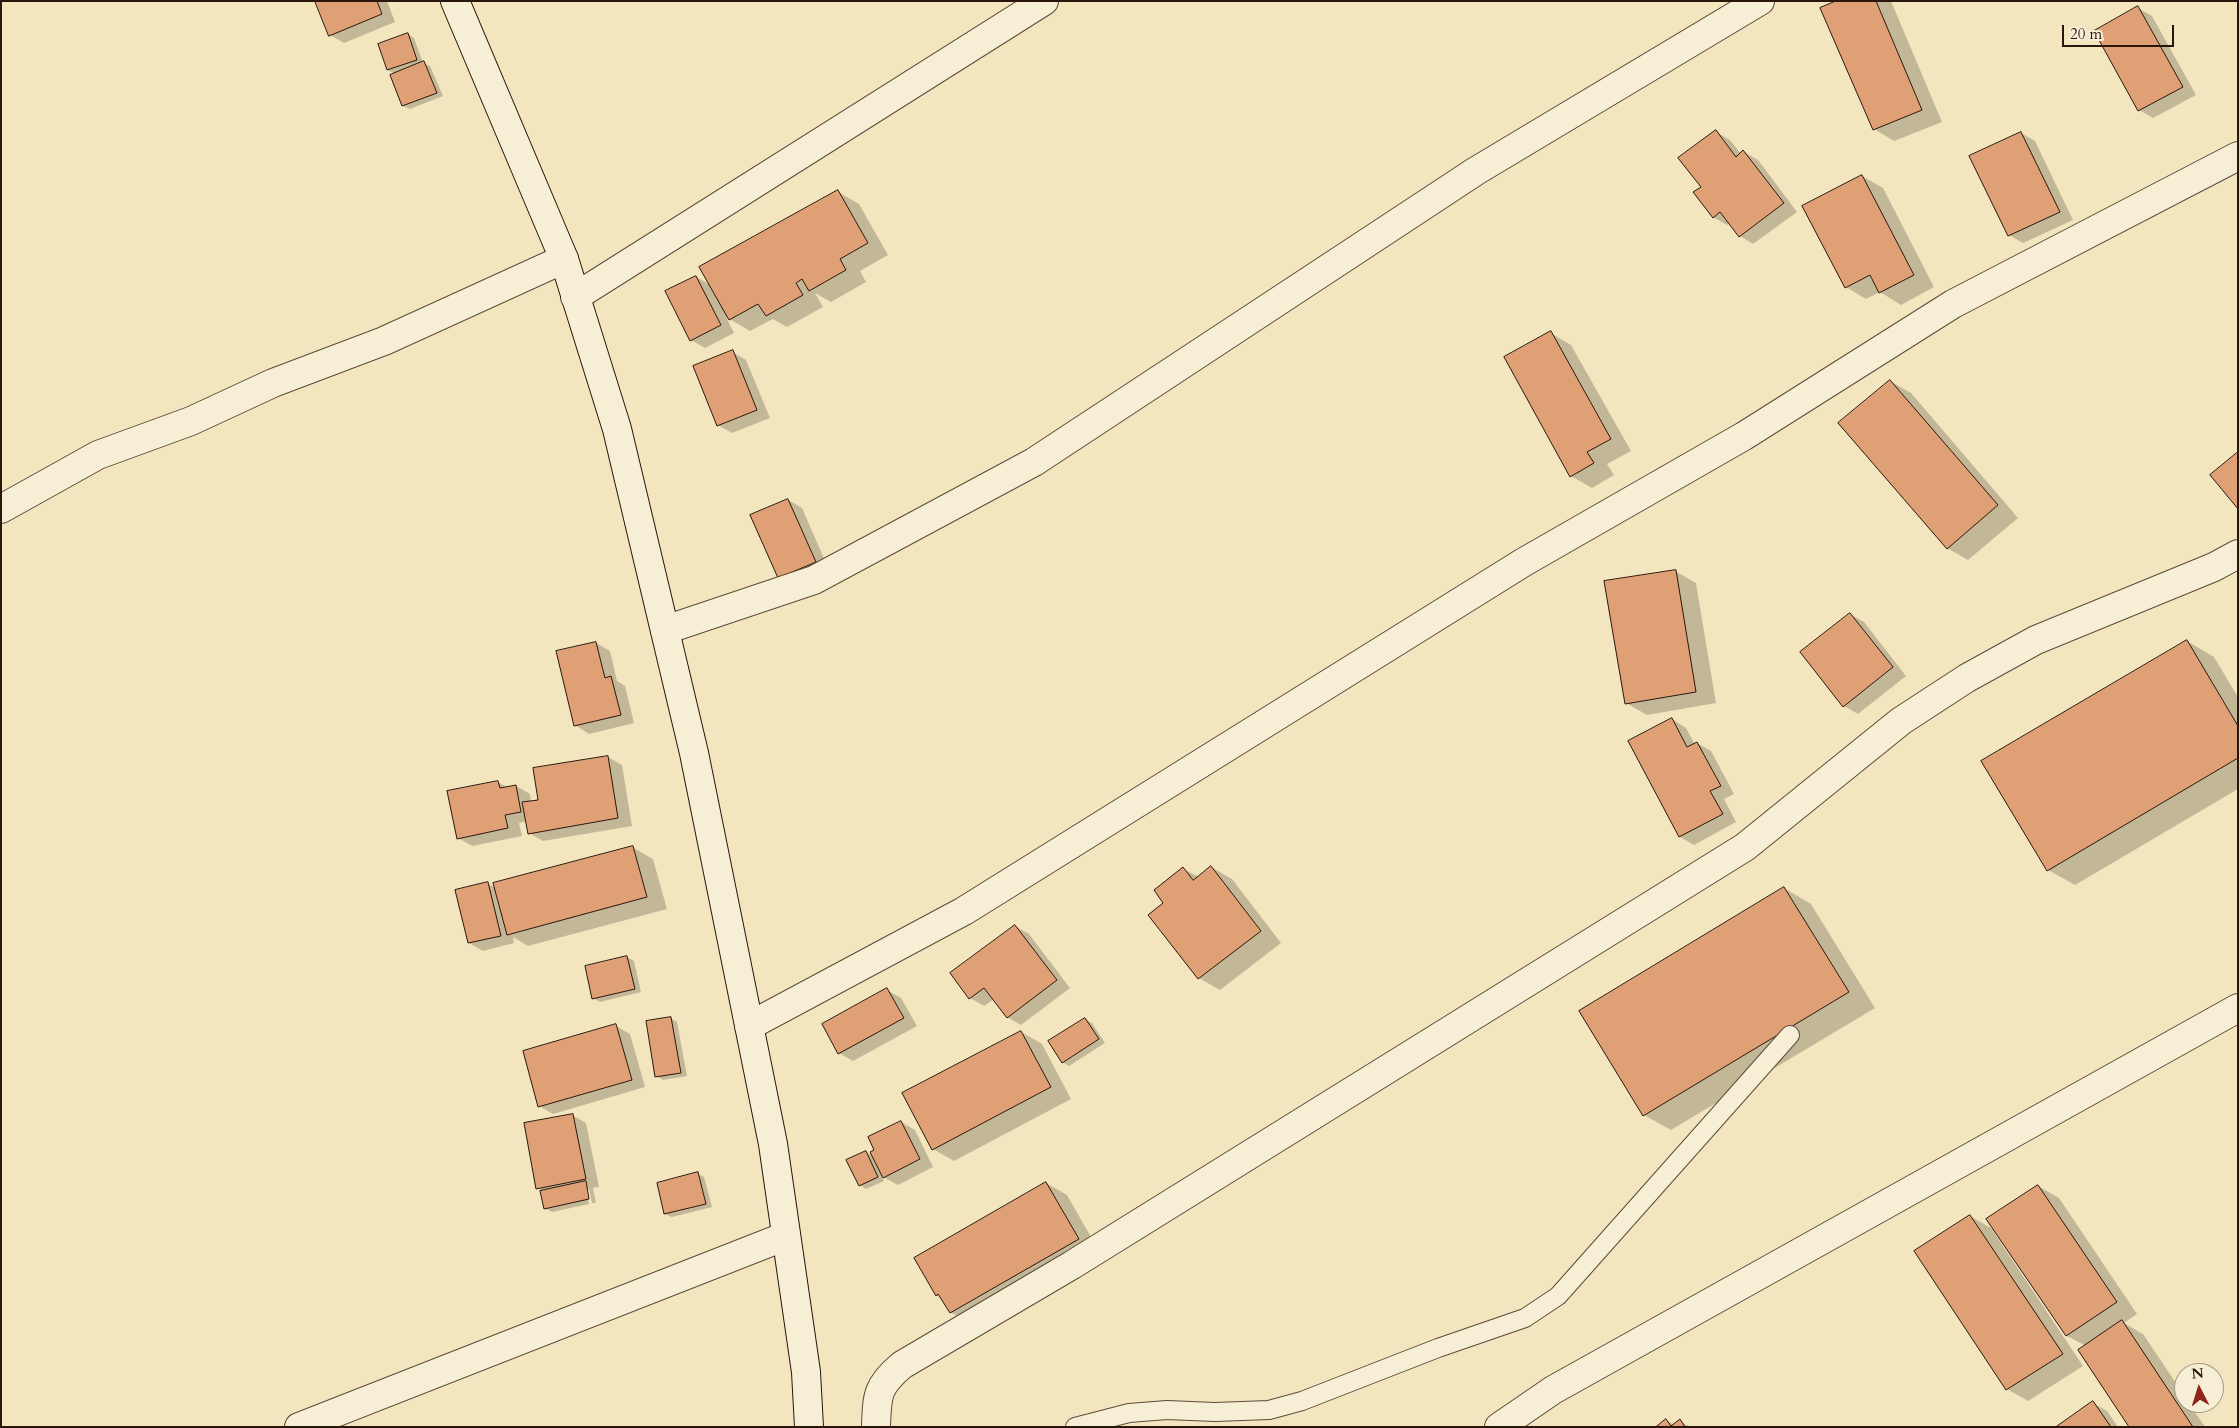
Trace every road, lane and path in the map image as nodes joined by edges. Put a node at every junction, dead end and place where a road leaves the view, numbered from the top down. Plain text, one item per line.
1 (455, 1) edge
2 (1044, 1) edge
3 (1760, 1) edge
4 (2238, 156) edge
5 (564, 259) junction
6 (575, 297) junction
7 (1, 509) edge
8 (2238, 554) edge
9 (665, 630) junction
10 (2238, 1008) edge
11 (749, 1026) junction
12 (1790, 1035) dead end
13 (786, 1236) junction
14 (300, 1427) edge
15 (810, 1427) edge
16 (876, 1427) edge
17 (1075, 1427) edge
18 (1499, 1427) edge

1 - 5 street
2 - 6 street
3 - 9 street
4 - 11 street
5 - 6 street
5 - 7 street
6 - 9 street
8 - 16 street
9 - 11 street
10 - 18 street
11 - 13 street
12 - 17 lane
13 - 14 street
13 - 15 street

